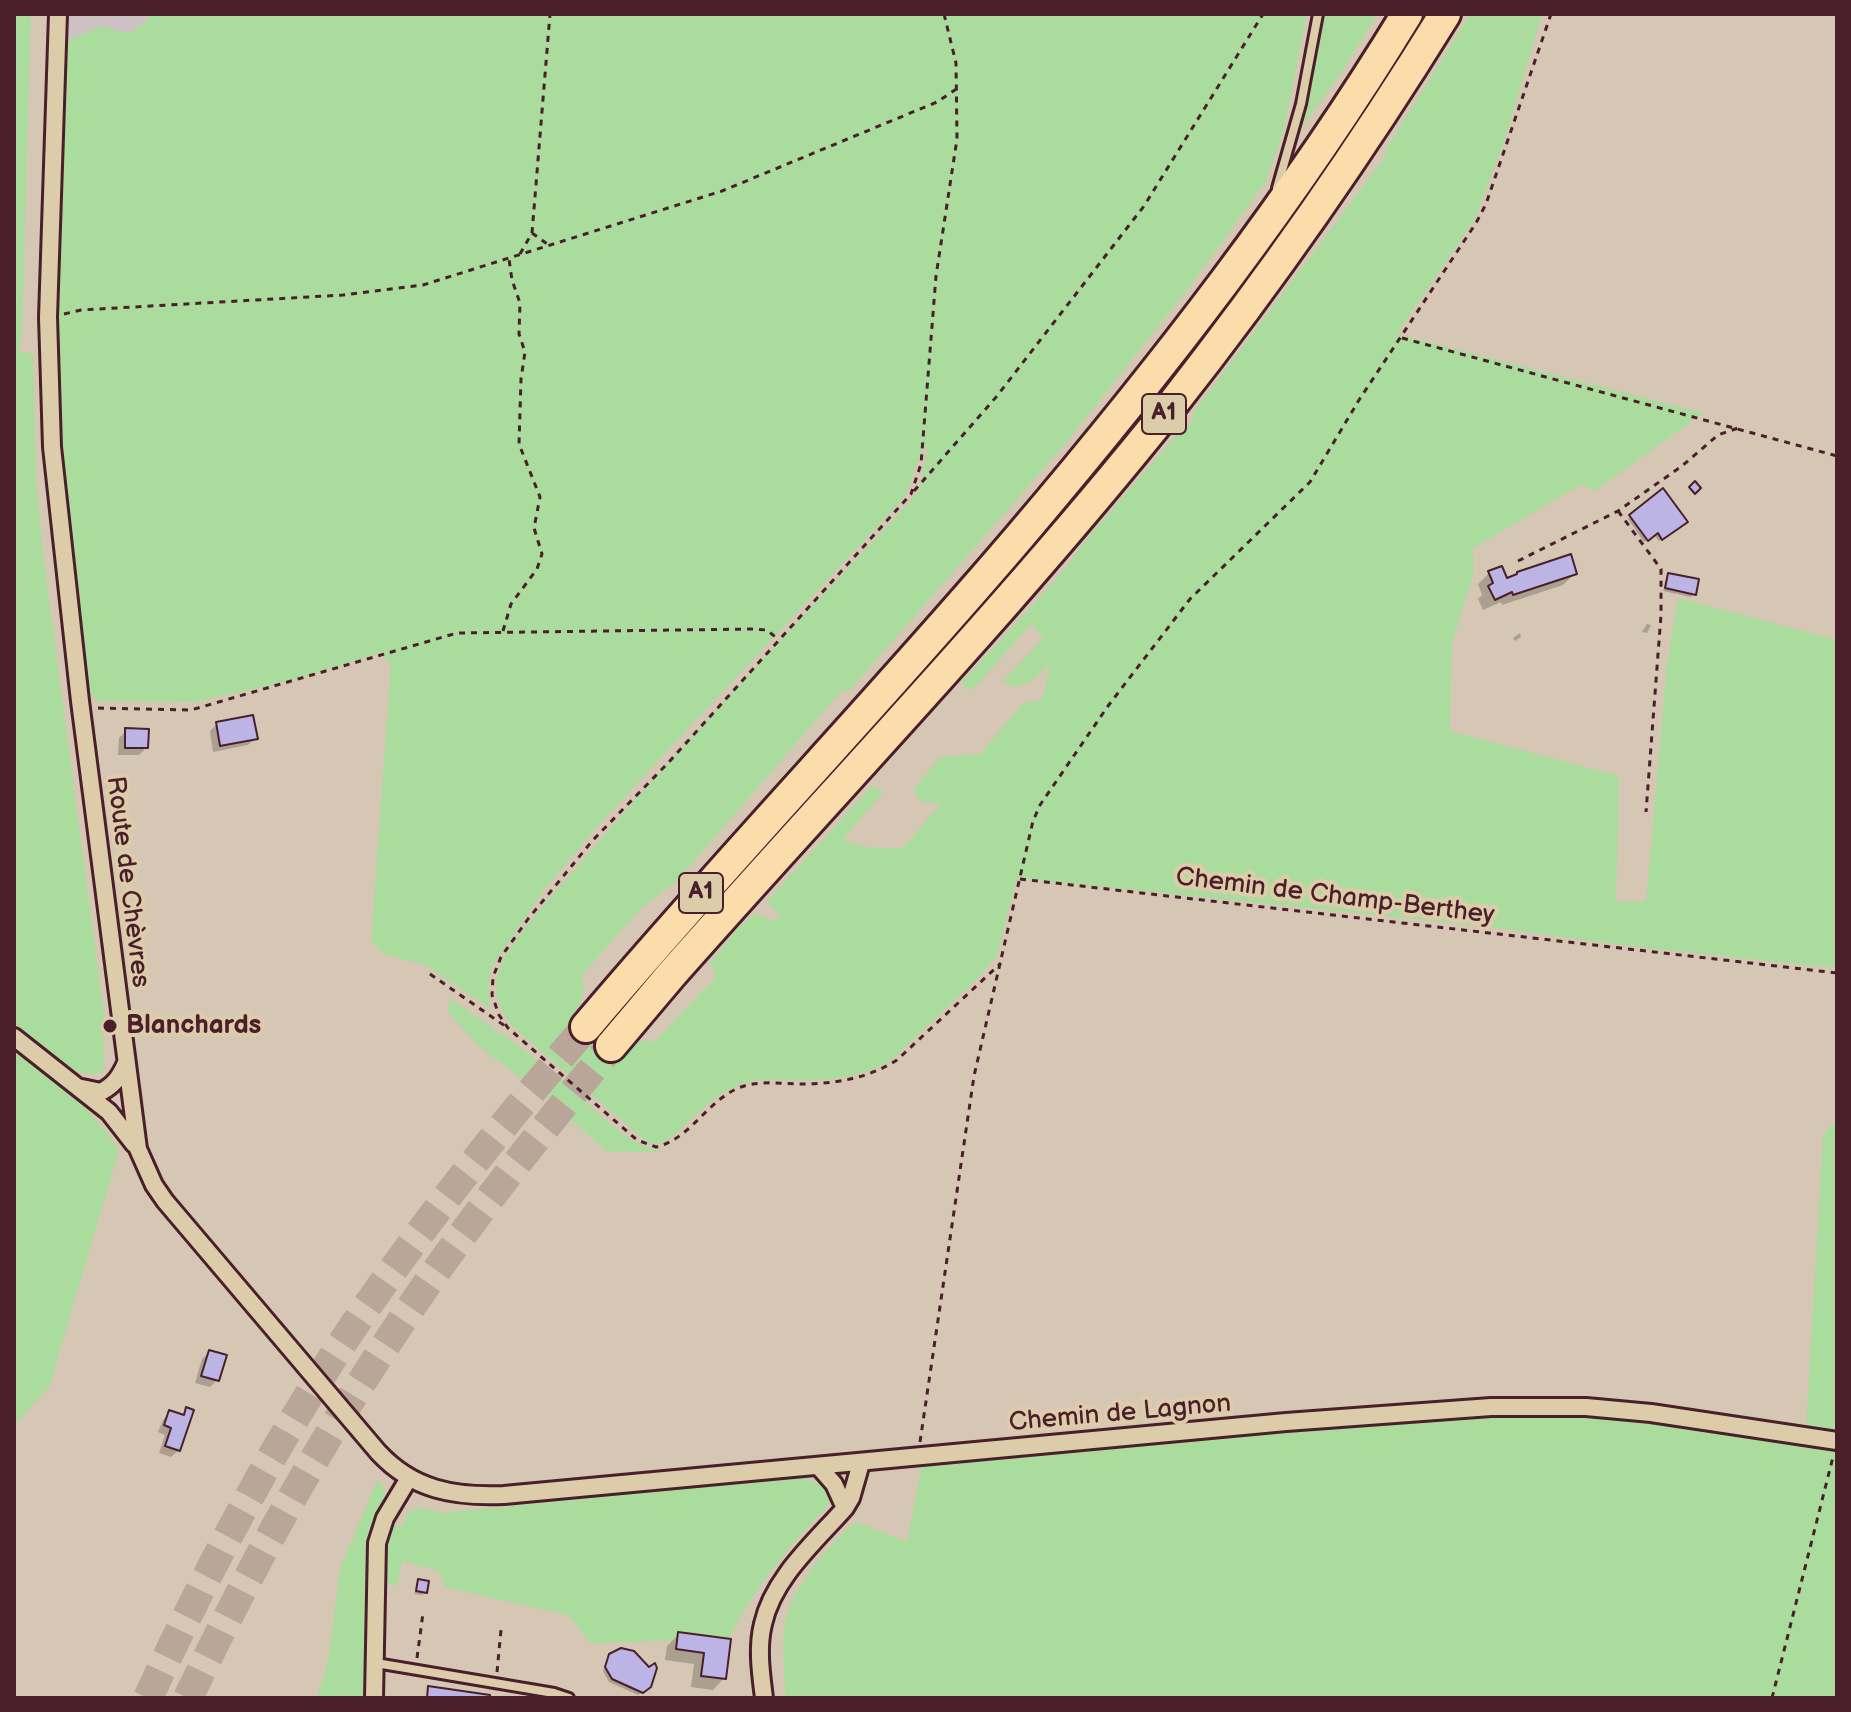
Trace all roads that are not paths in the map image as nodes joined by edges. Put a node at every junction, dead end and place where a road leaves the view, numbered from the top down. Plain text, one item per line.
1 (58, 14) edge
2 (1318, 14) edge
3 (1407, 14) edge
4 (1445, 14) edge
5 (1264, 231) junction
6 (586, 1027) tunnel mouth
7 (14, 1037) edge
8 (611, 1046) tunnel mouth
9 (126, 1063) junction
10 (77, 1085) junction
11 (138, 1149) junction
12 (1837, 1444) edge
13 (861, 1463) junction
14 (819, 1467) junction
15 (409, 1478) junction
16 (845, 1508) junction
17 (376, 1663) junction
18 (374, 1698) edge
19 (569, 1698) edge
20 (764, 1698) edge

1 - 9 street, Route de Chèvres
2 - 5 lane
3 - 5 highway, A1
4 - 8 highway, A1
5 - 6 highway, A1
7 - 10 street
9 - 10 street
9 - 11 street, Route de Chèvres
10 - 11 street
11 - 15 street, Route de Chèvres
12 - 13 street, Chemin de Lagnon
13 - 14 street, Chemin de Lagnon
13 - 16 street
14 - 15 street, Chemin de Lagnon
14 - 16 street
15 - 17 street
16 - 20 street
17 - 18 street
17 - 19 lane

